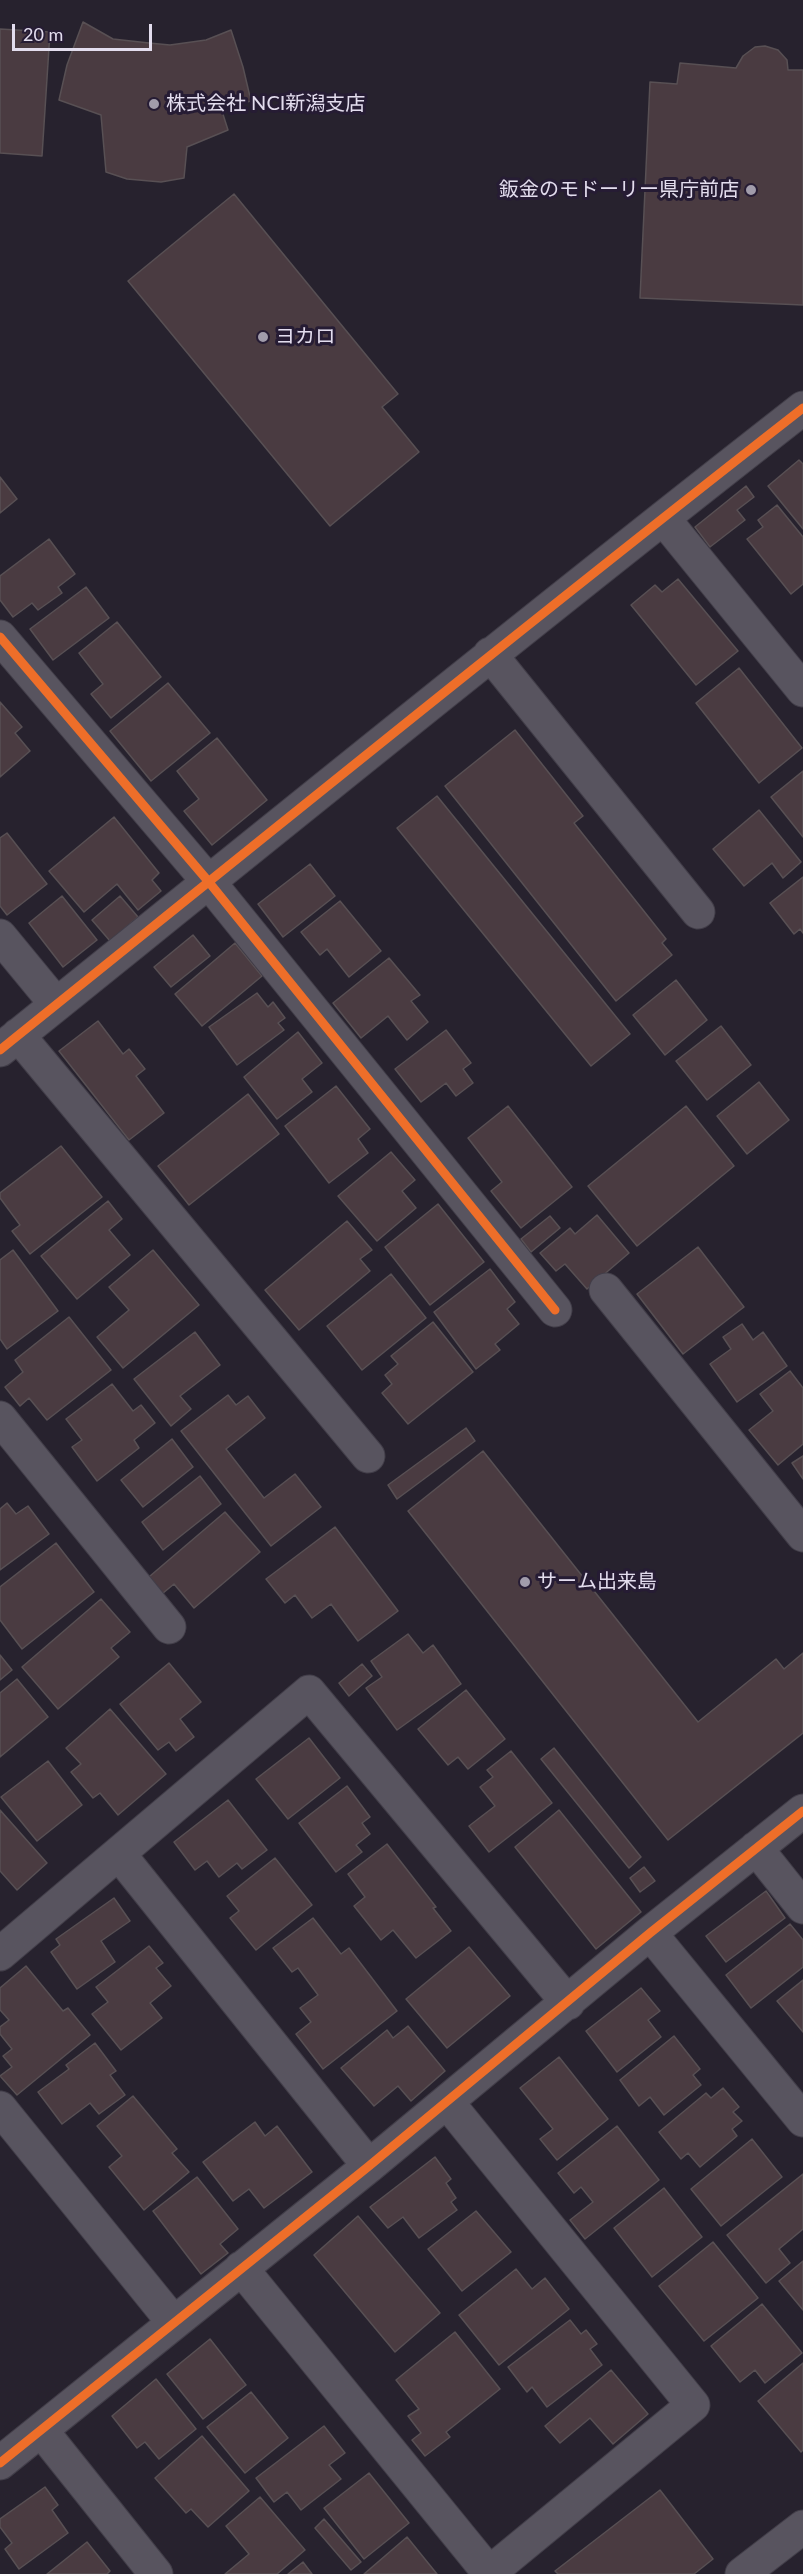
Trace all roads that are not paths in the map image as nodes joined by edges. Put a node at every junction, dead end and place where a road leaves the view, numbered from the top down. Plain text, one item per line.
1 (803, 408) edge
2 (663, 518) junction
3 (0, 637) edge
4 (490, 654) junction
5 (803, 690) edge
6 (208, 881) junction
7 (698, 912) dead end
8 (0, 936) edge
9 (56, 1004) junction
10 (9, 1043) edge
11 (606, 1290) dead end
12 (555, 1310) dead end
13 (0, 1418) edge
14 (368, 1456) dead end
15 (803, 1535) edge
16 (169, 1627) dead end
17 (803, 1811) edge
18 (756, 1848) junction
19 (119, 1854) junction
20 (803, 1906) edge
21 (650, 1934) junction
22 (0, 1954) edge
23 (568, 2002) junction
24 (447, 2102) junction
25 (0, 2108) edge
26 (803, 2120) edge
27 (369, 2166) junction
28 (242, 2268) junction
29 (174, 2323) junction
30 (41, 2430) junction
31 (0, 2463) edge
32 (799, 2538) edge
33 (156, 2574) edge
34 (489, 2574) edge
35 (742, 2574) edge

1 - 2 street
2 - 4 street
2 - 5 street
3 - 6 street
4 - 6 street
4 - 7 street
6 - 9 street
6 - 12 street
8 - 9 street
9 - 10 street
10 - 14 street
11 - 15 street
13 - 16 street
17 - 18 street
18 - 20 street
18 - 21 street
19 - 22 street
19 - 23 street
19 - 27 street
21 - 23 street
21 - 26 street
23 - 24 street
24 - 27 street
24 - 34 street
25 - 29 street
27 - 28 street
28 - 29 street
28 - 34 street
29 - 30 street
30 - 31 street
30 - 33 street
32 - 35 street

